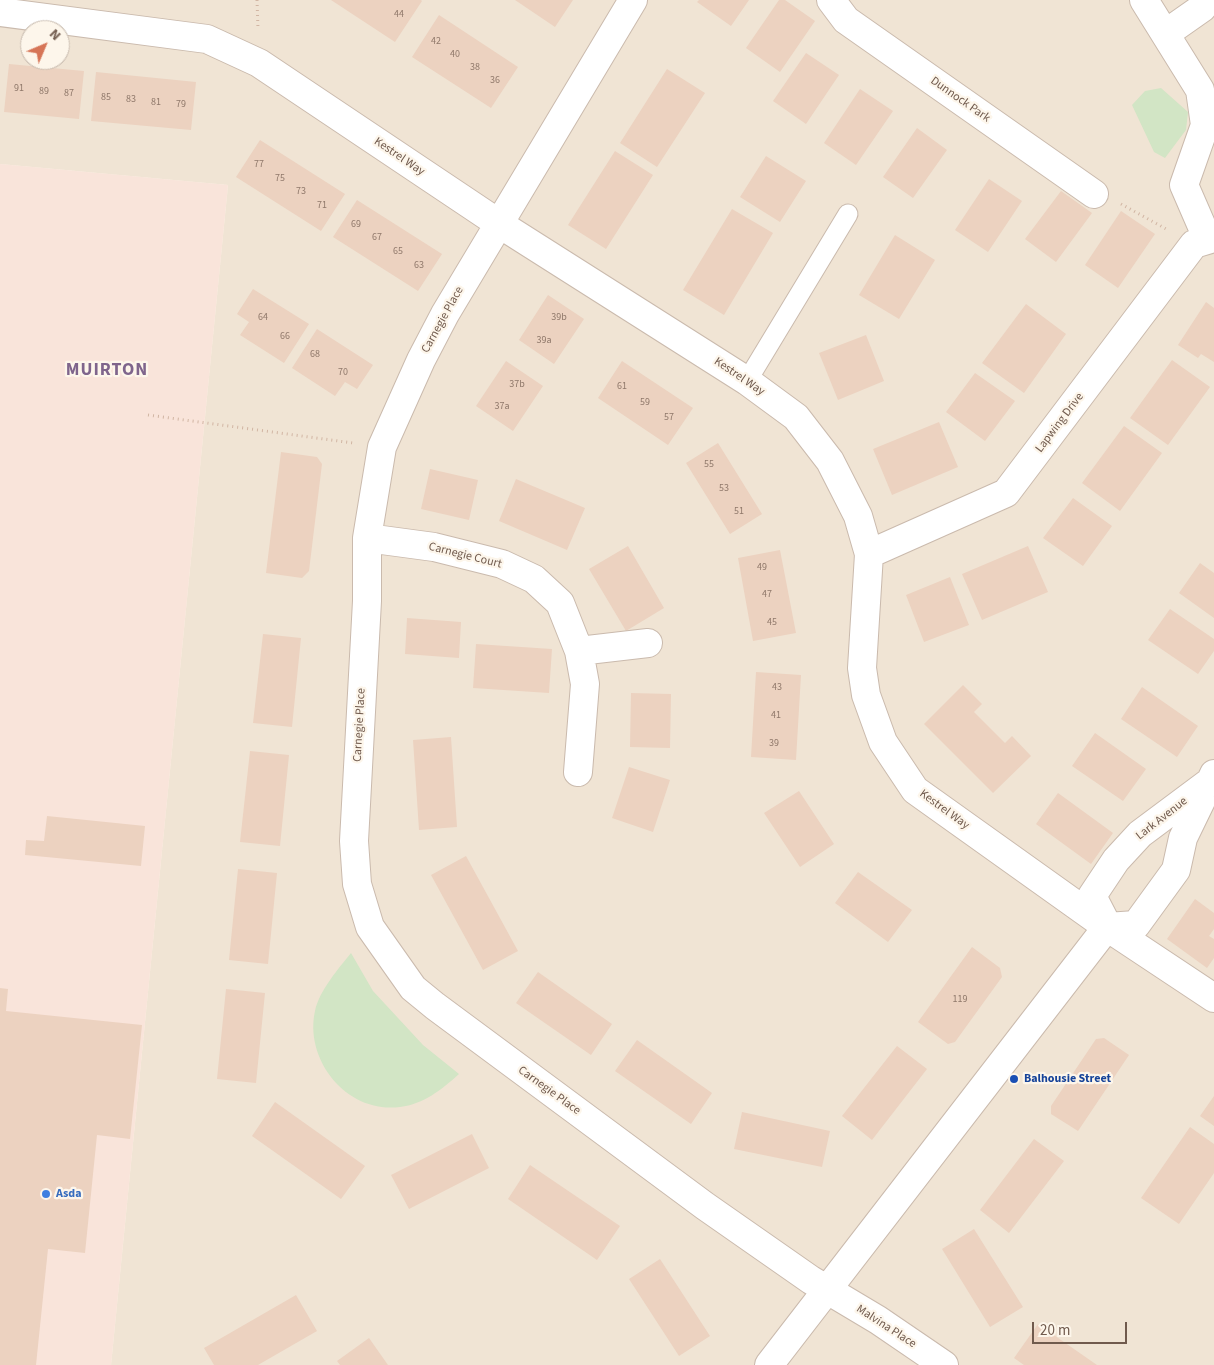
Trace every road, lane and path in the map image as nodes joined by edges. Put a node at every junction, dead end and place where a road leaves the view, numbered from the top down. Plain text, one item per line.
1 (633, 0) edge
2 (831, 0) edge
3 (1144, 0) edge
4 (1209, 0) edge
5 (0, 12) edge
6 (1165, 34) junction
7 (1094, 194) joint
8 (848, 214) dead end
9 (498, 223) junction
10 (1205, 240) edge
11 (747, 381) junction
12 (148, 415) dead end
13 (382, 447) junction
14 (368, 538) junction
15 (869, 554) junction
16 (648, 644) dead end
17 (579, 651) junction
18 (578, 772) dead end
19 (1211, 778) edge
20 (1107, 927) junction
21 (1214, 998) edge
22 (827, 1291) junction
23 (768, 1365) edge
24 (944, 1365) edge

1 - 9 street, Carnegie Place
2 - 7 street, Dunnock Park
3 - 6 street
4 - 6 street
5 - 9 street, Kestrel Way
6 - 10 street
7 - 10 path
8 - 11 lane
9 - 11 street, Kestrel Way
9 - 13 street, Carnegie Place
10 - 15 street, Lapwing Drive
11 - 15 street, Kestrel Way
12 - 13 path
13 - 14 street, Carnegie Place
14 - 17 street, Carnegie Court
14 - 22 street, Carnegie Place
15 - 20 street, Kestrel Way
16 - 17 street
17 - 18 street, Carnegie Court
19 - 20 street, Lark Avenue
19 - 20 street, Lark Avenue
20 - 21 street, Kestrel Way
20 - 22 street
22 - 23 street
22 - 24 street, Malvina Place

